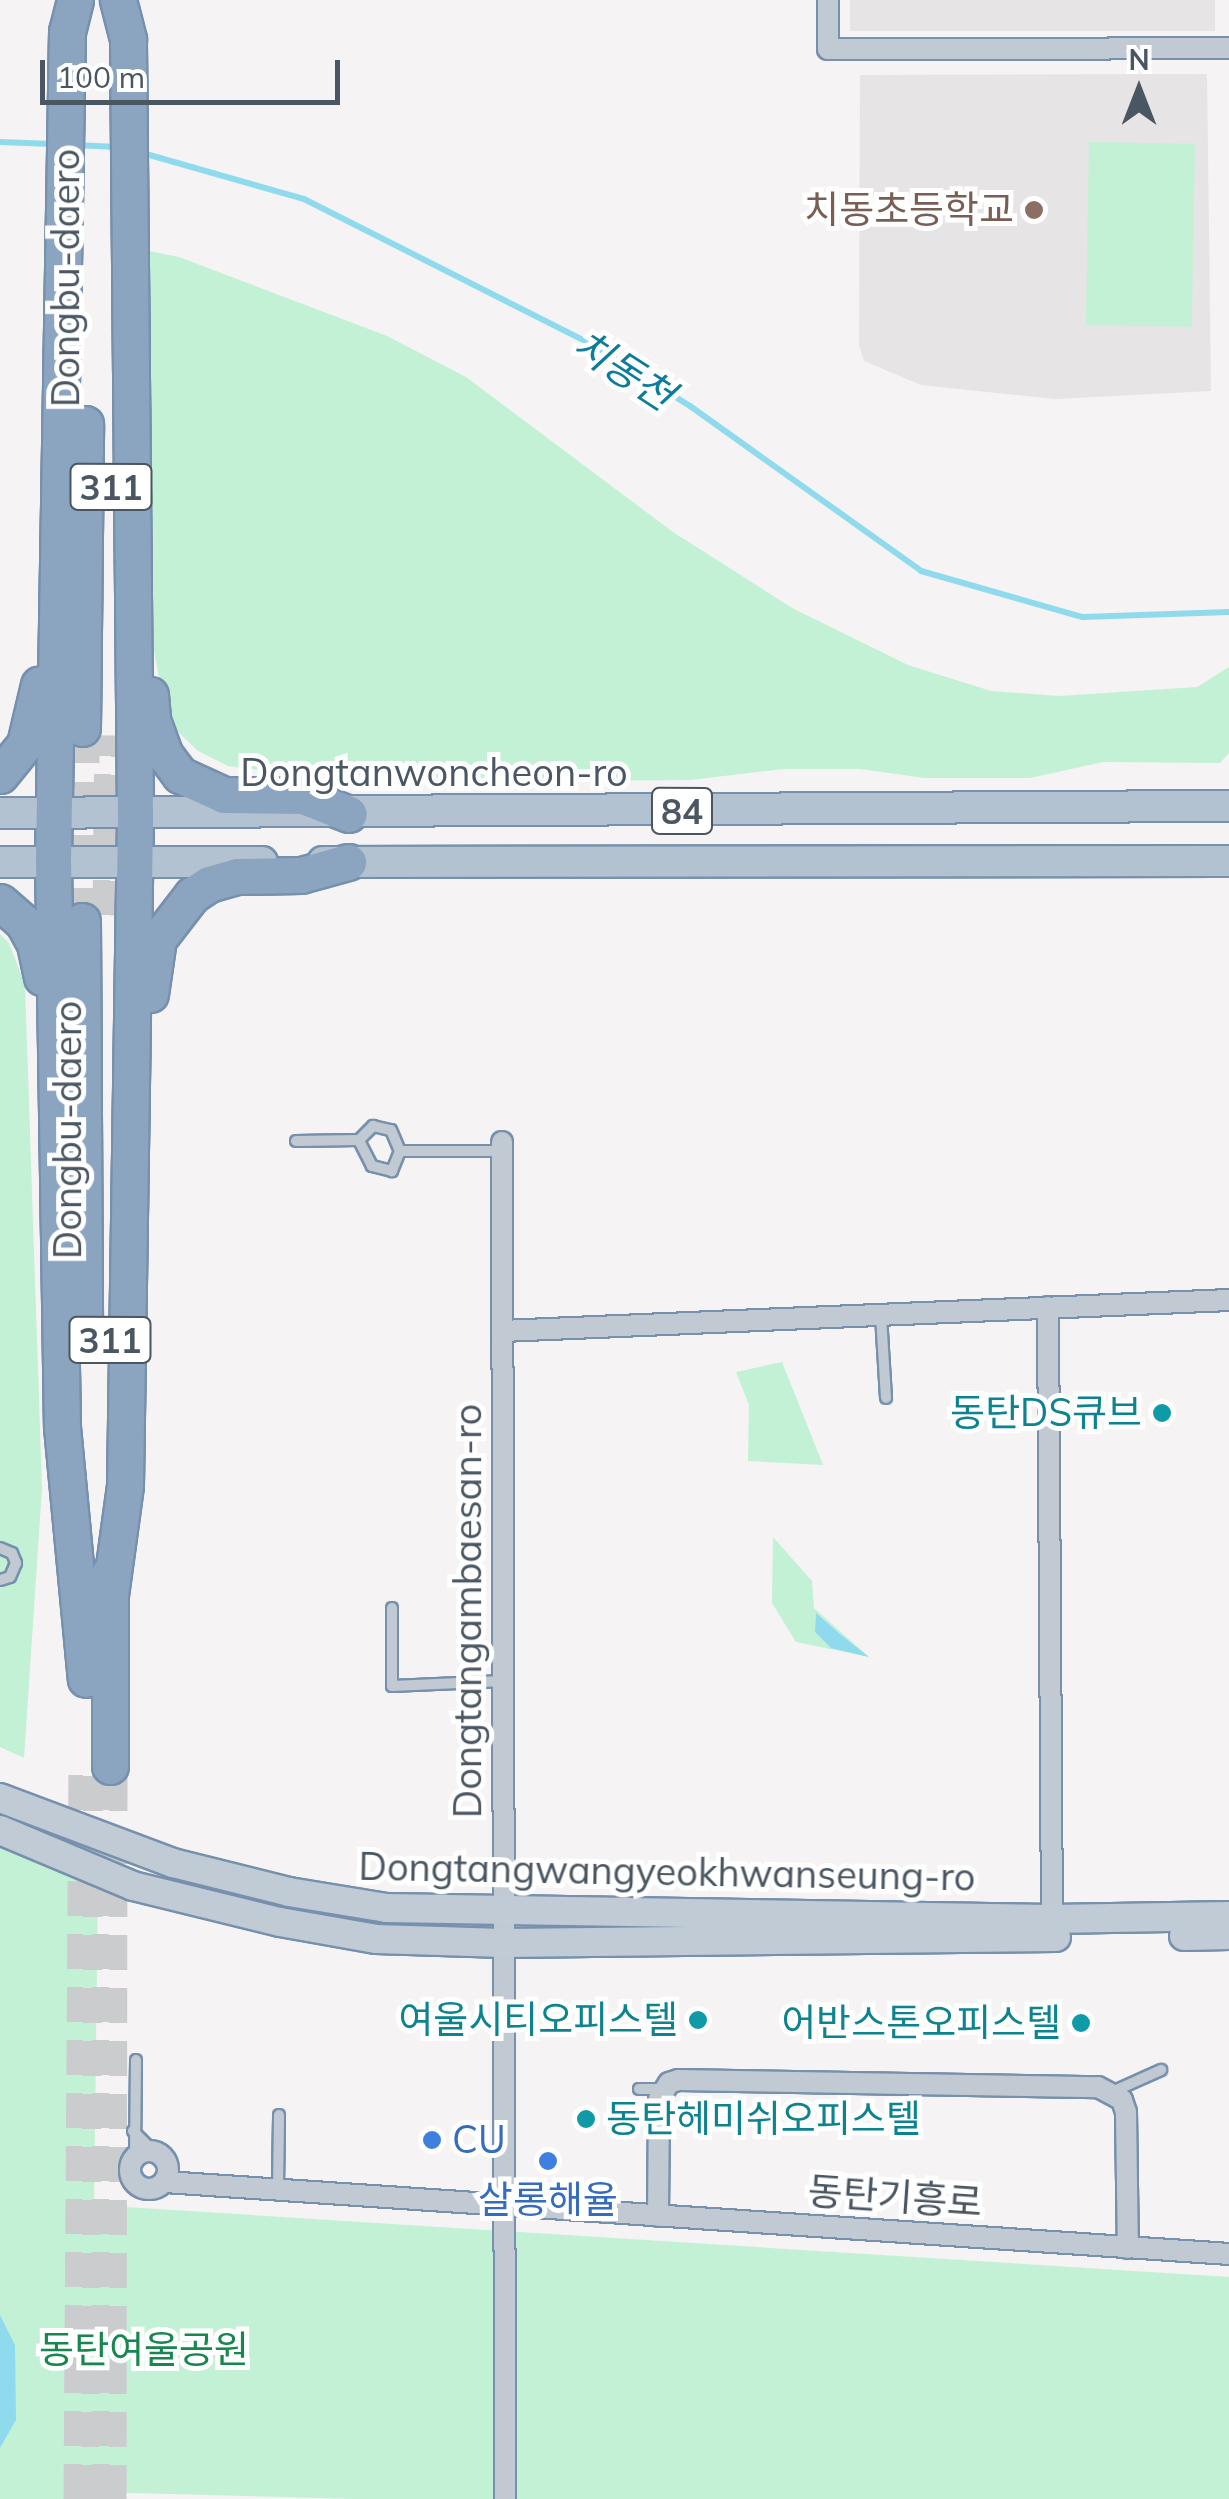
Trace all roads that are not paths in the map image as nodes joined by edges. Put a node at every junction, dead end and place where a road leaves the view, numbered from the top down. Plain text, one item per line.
1 (86, 0) edge
2 (114, 0) edge
3 (828, 0) edge
4 (93, 30) edge
5 (1229, 48) edge
6 (97, 237) junction
7 (133, 648) junction
8 (55, 654) junction
9 (97, 732) tunnel mouth
10 (0, 775) edge
11 (1229, 806) edge
12 (0, 813) edge
13 (52, 813) junction
14 (349, 814) junction
15 (135, 815) junction
16 (1229, 861) edge
17 (0, 862) edge
18 (53, 862) junction
19 (134, 862) junction
20 (348, 862) junction
21 (0, 902) edge
22 (55, 1078) junction
23 (130, 1082) junction
24 (358, 1140) junction
25 (296, 1141) dead end
26 (502, 1147) joint
27 (400, 1152) junction
28 (1229, 1300) edge
29 (1048, 1308) junction
30 (880, 1314) junction
31 (502, 1331) junction
32 (886, 1398) dead end
33 (0, 1548) edge
34 (5, 1578) edge
35 (0, 1591) edge
36 (110, 1595) junction
37 (392, 1608) dead end
38 (86, 1679) junction
39 (503, 1681) junction
40 (0, 1798) edge
41 (0, 1830) edge
42 (503, 1912) junction
43 (1229, 1916) edge
44 (1052, 1918) junction
45 (1229, 1935) edge
46 (504, 1943) junction
47 (136, 2060) dead end
48 (1160, 2070) dead end
49 (639, 2089) dead end
50 (663, 2089) junction
51 (1112, 2092) junction
52 (279, 2115) dead end
53 (132, 2130) junction
54 (144, 2153) junction
55 (165, 2182) junction
56 (278, 2190) junction
57 (504, 2206) junction
58 (658, 2216) junction
59 (1128, 2248) junction
60 (1229, 2254) edge
61 (505, 2499) edge

1 - 4 highway, Dongbu-daero / 311
2 - 4 highway
3 - 5 street
4 - 6 highway, Dongbu-daero / 311
6 - 7 highway
6 - 8 highway
6 - 9 highway, Dongbu-daero / 311
7 - 14 highway
7 - 15 highway
8 - 10 highway
8 - 13 highway
11 - 14 main road, Dongtanwoncheon-ro / 84
12 - 13 main road, Dongtanwoncheon-ro / 84
13 - 15 main road, Dongtanwoncheon-ro / 84
13 - 18 highway
14 - 15 main road, Dongtanwoncheon-ro / 84
15 - 19 highway
16 - 20 main road, 84
17 - 18 main road, 84
18 - 19 main road, 84
18 - 22 highway
19 - 20 main road, 84
19 - 23 highway
20 - 23 highway
21 - 22 highway
22 - 38 highway
23 - 36 highway
24 - 25 lane
24 - 27 lane
24 - 27 lane
26 - 27 lane
26 - 31 street, Dongtangambaesan-ro
28 - 29 street
29 - 30 street
29 - 44 street
30 - 31 street
30 - 32 lane
31 - 39 street, Dongtangambaesan-ro
33 - 34 lane
34 - 35 lane
36 - 38 highway, Dongbu-daero / 311
36 - 38 highway, Dongbu-daero / 311
37 - 39 lane
39 - 42 street, Dongtangambaesan-ro
40 - 42 street, Dongtangwangyeokhwanseung-ro
41 - 46 street, Dongtangwangyeokhwanseung-ro
42 - 44 street, Dongtangwangyeokhwanseung-ro
42 - 46 street, Dongtangambaesan-ro
43 - 44 street, Dongtangwangyeokhwanseung-ro
45 - 46 street, Dongtangwangyeokhwanseung-ro
46 - 57 street, Dongtangambaesan-ro
47 - 53 lane
48 - 51 lane
49 - 50 lane
50 - 51 street
50 - 58 street
51 - 59 street
52 - 56 lane
53 - 54 lane
53 - 54 lane
54 - 55 street
54 - 55 street
55 - 56 street, 동탄기흥로
56 - 57 street, 동탄기흥로
57 - 58 street, 동탄기흥로
57 - 61 street, Dongtangambaesan-ro
58 - 59 street, 동탄기흥로
59 - 60 street, 동탄기흥로

